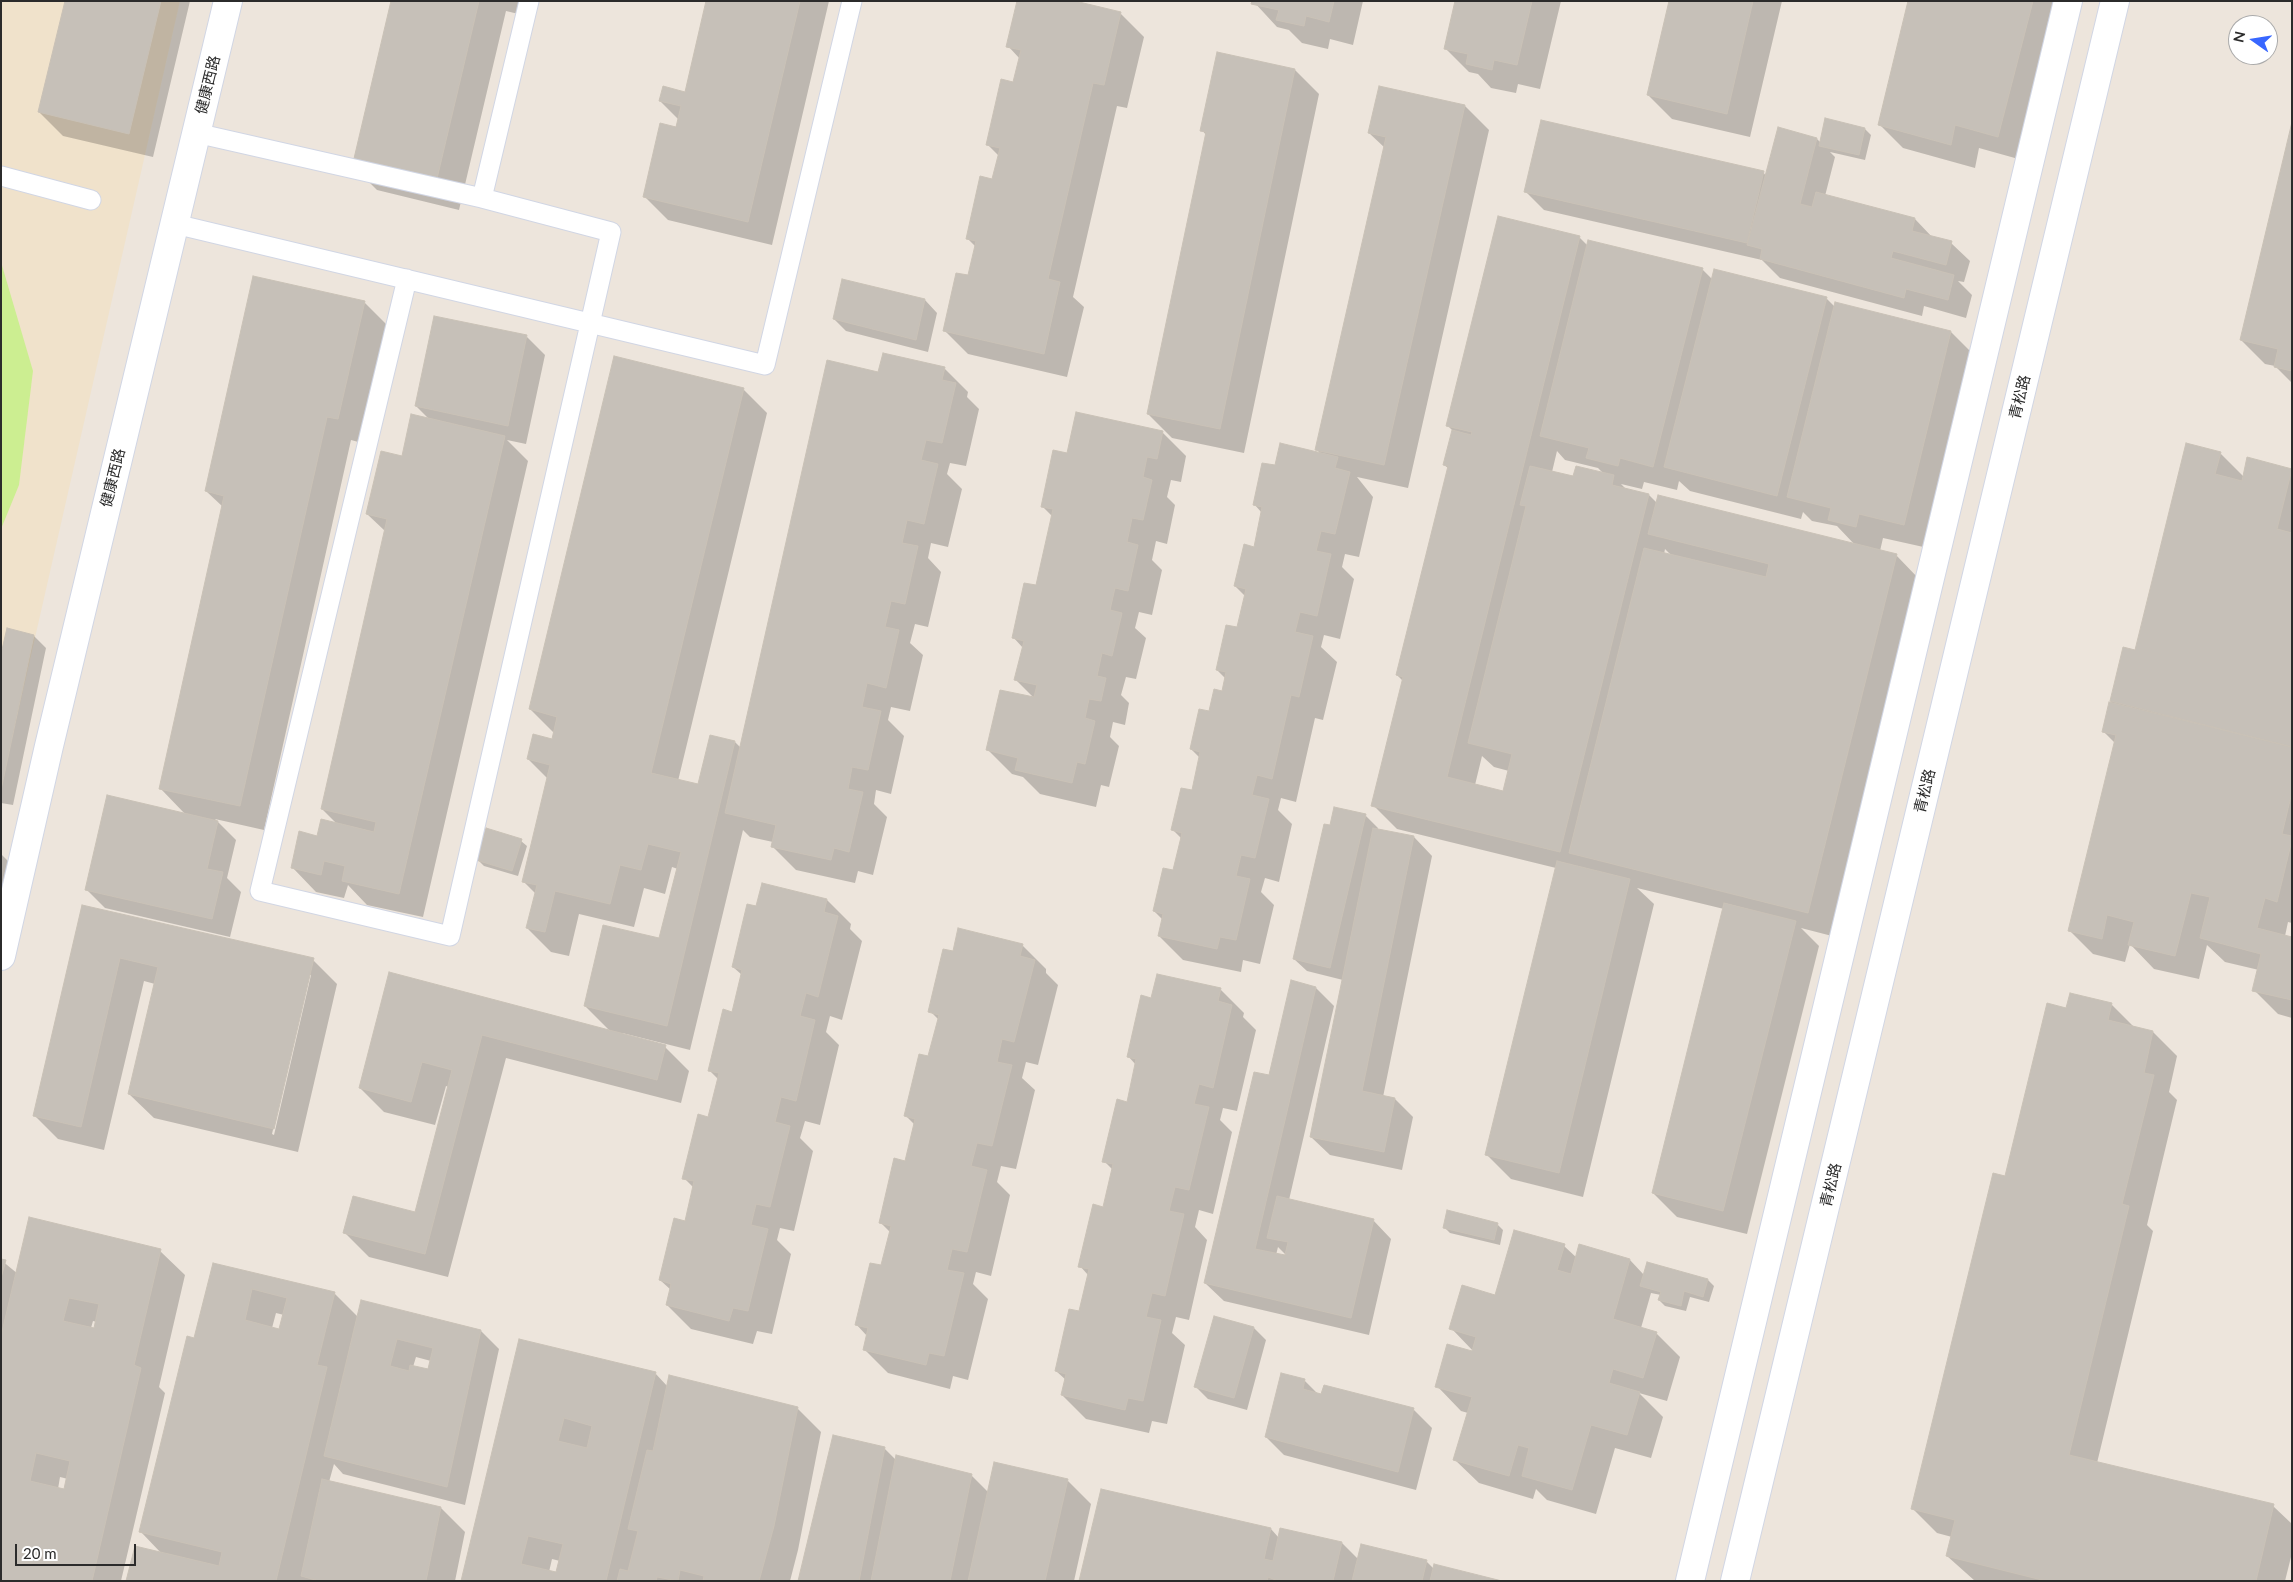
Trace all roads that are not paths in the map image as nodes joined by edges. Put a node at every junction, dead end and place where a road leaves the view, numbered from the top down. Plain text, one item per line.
1 (228, 1) edge
2 (530, 1) edge
3 (852, 1) edge
4 (2068, 1) edge
5 (2115, 1) edge
6 (196, 133) junction
7 (1, 176) edge
8 (482, 198) junction
9 (91, 200) dead end
10 (175, 224) junction
11 (407, 279) junction
12 (589, 323) junction
13 (1, 956) edge
14 (1690, 1581) edge
15 (1735, 1581) edge

1 - 6 main road, 健康西路
2 - 8 lane
3 - 12 lane
4 - 14 main road
5 - 15 main road, 青松路
6 - 8 lane
6 - 10 main road, 健康西路
7 - 9 lane
8 - 12 lane
10 - 11 lane
10 - 13 main road, 健康西路
11 - 12 lane
11 - 12 lane

